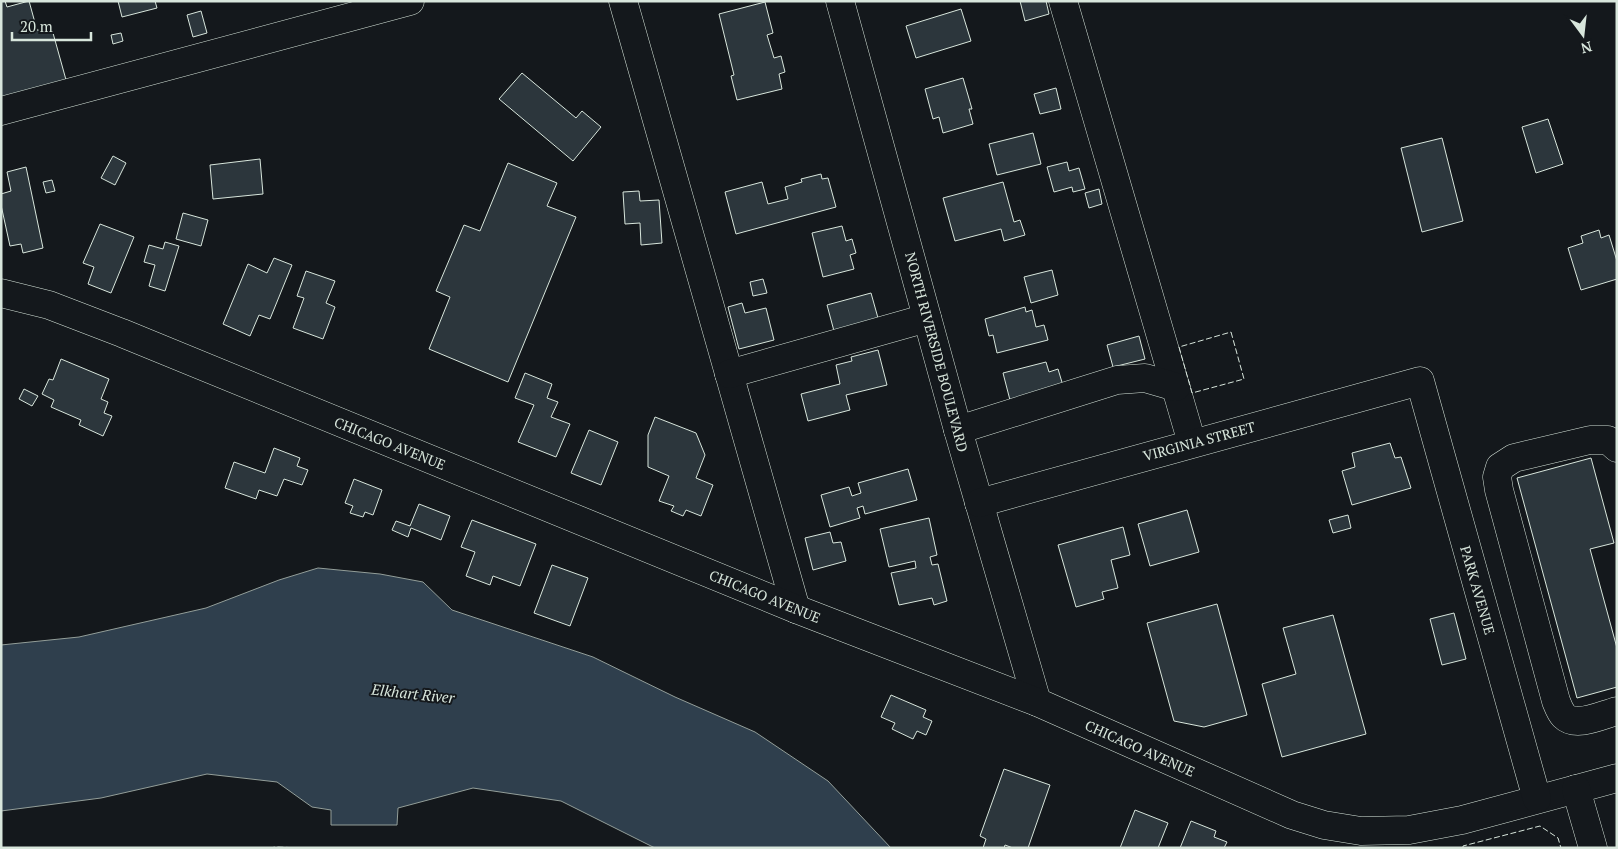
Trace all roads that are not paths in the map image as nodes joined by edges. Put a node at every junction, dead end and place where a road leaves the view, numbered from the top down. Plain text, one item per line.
1 (410, 1) edge
2 (623, 1) edge
3 (840, 1) edge
4 (1063, 1) edge
5 (1, 112) edge
6 (1, 293) edge
7 (927, 318) junction
8 (728, 374) junction
9 (1420, 381) joint
10 (1176, 388) junction
11 (958, 430) junction
12 (1192, 443) junction
13 (1617, 448) edge
14 (979, 503) junction
15 (796, 609) junction
16 (1037, 702) junction
17 (1617, 711) edge
18 (1617, 778) edge
19 (1576, 789) junction
20 (1537, 799) junction
21 (1593, 848) edge

1 - 5 street
2 - 8 street
3 - 7 street, NORTH RIVERSIDE BOULEVARD
4 - 10 street
6 - 15 street, CHICAGO AVENUE
7 - 8 street
7 - 11 street, NORTH RIVERSIDE BOULEVARD
8 - 15 street
9 - 12 street, VIRGINIA STREET
9 - 20 street, PARK AVENUE
10 - 11 street
10 - 12 street
11 - 14 street, NORTH RIVERSIDE BOULEVARD
12 - 14 street, VIRGINIA STREET
13 - 17 street
14 - 16 street, NORTH RIVERSIDE BOULEVARD
15 - 16 street, CHICAGO AVENUE
16 - 20 street, CHICAGO AVENUE
18 - 19 street, CHICAGO AVENUE
19 - 20 street, CHICAGO AVENUE
19 - 21 street

